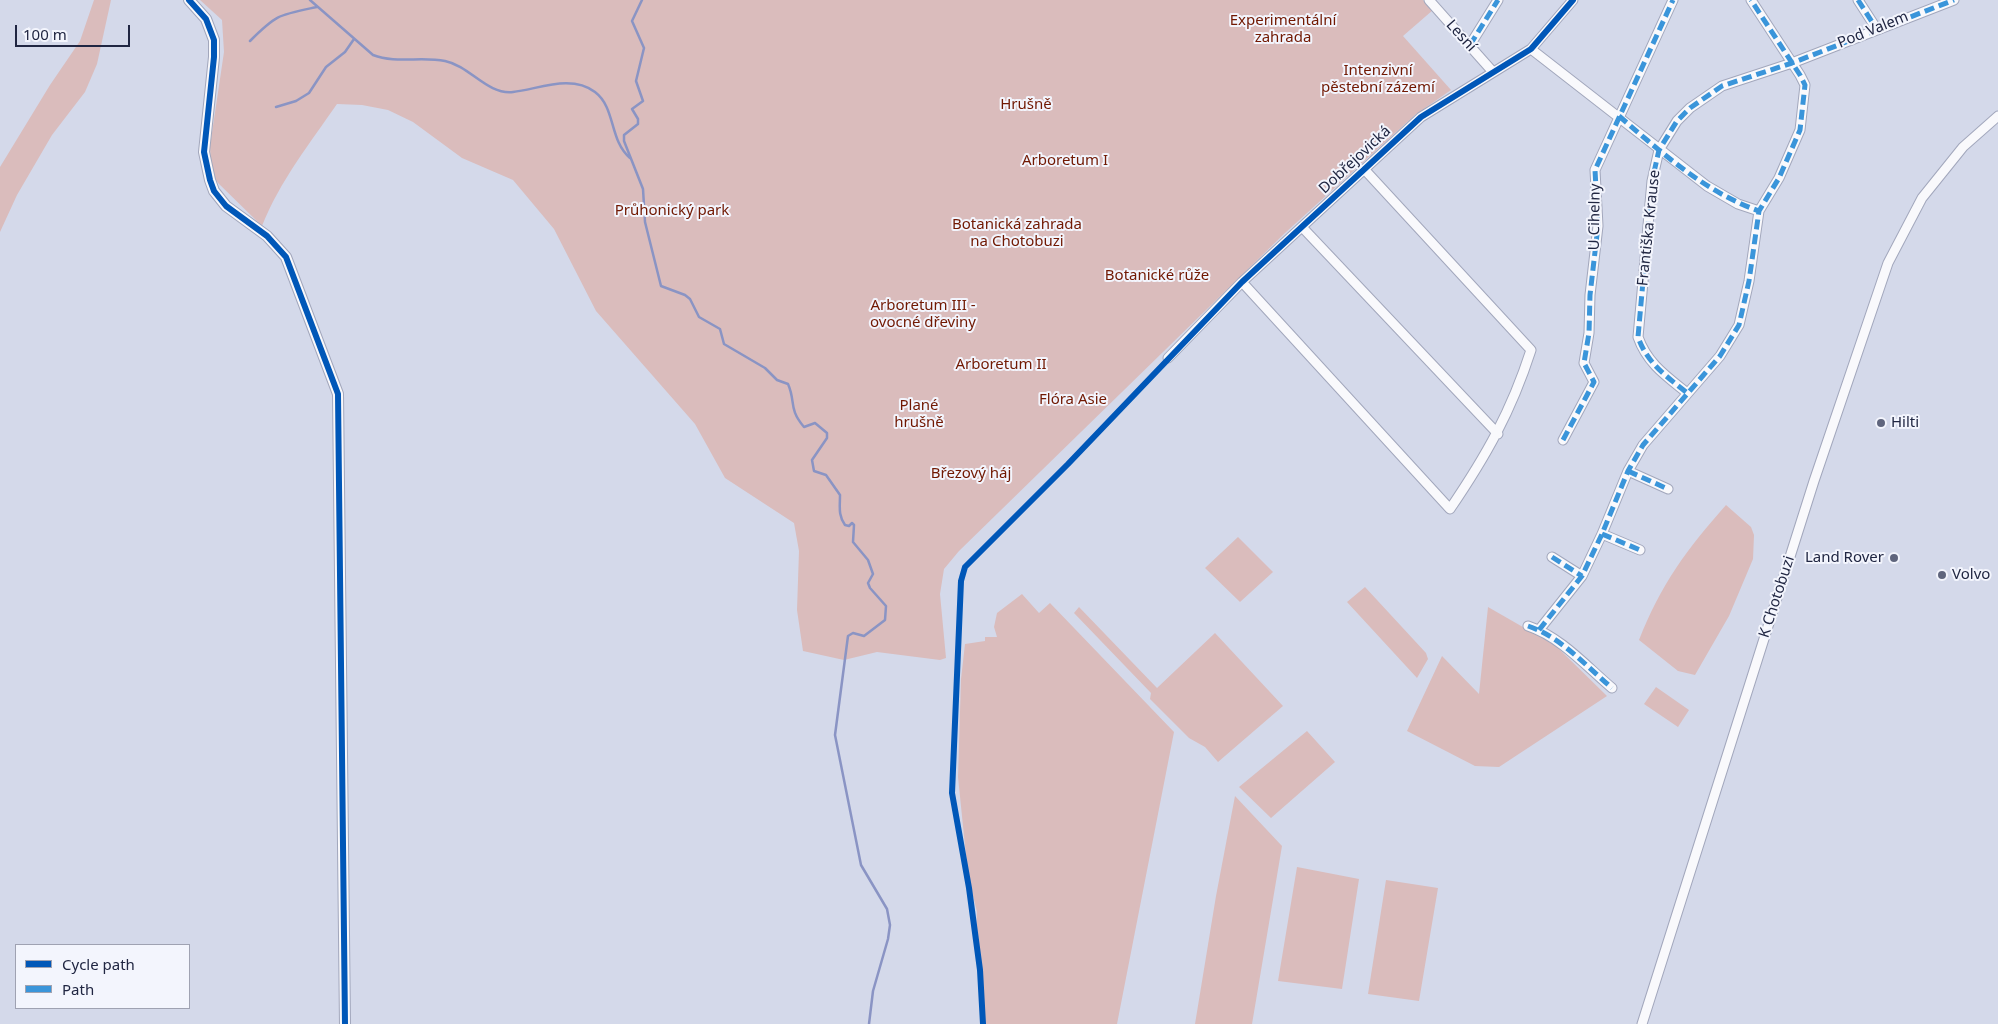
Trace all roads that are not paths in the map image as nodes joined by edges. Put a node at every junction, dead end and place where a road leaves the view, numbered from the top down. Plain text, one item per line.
1 (189, 0) edge
2 (1429, 0) edge
3 (1498, 0) edge
4 (1573, 0) edge
5 (1674, 0) edge
6 (1751, 0) edge
7 (1858, 0) edge
8 (1954, 0) edge
9 (1876, 28) junction
10 (1470, 44) junction
11 (1532, 49) junction
12 (1792, 63) junction
13 (1493, 72) junction
14 (1619, 116) junction
15 (1998, 116) edge
16 (1659, 150) junction
17 (1364, 169) junction
18 (1759, 211) junction
19 (1302, 226) junction
20 (1242, 282) junction
21 (1168, 358) dead end
22 (1686, 392) junction
23 (1498, 434) junction
24 (1563, 440) dead end
25 (1628, 471) junction
26 (1668, 489) dead end
27 (1602, 534) junction
28 (1640, 550) dead end
29 (1552, 557) dead end
30 (1582, 576) junction
31 (1528, 626) dead end
32 (1539, 630) junction
33 (1612, 688) dead end
34 (345, 1024) edge
35 (1642, 1024) edge

1 - 34 street
2 - 10 street, Lesní
3 - 10 street
4 - 11 street, Dobřejovická
5 - 14 street, U Cihelny
6 - 12 street
7 - 9 street
8 - 9 street, Pod Valem
9 - 12 street, Pod Valem
10 - 13 street, Lesní
11 - 13 street, Dobřejovická
11 - 14 street
12 - 16 street, Františka Krause
12 - 18 street
13 - 17 street, Dobřejovická
14 - 16 street
14 - 24 street, U Cihelny
15 - 35 street, K Chotobuzi
16 - 18 street
16 - 22 street, Františka Krause
17 - 19 street, Dobřejovická
17 - 23 street
18 - 22 street
19 - 20 street, Dobřejovická
19 - 23 street
20 - 21 street, Dobřejovická
20 - 23 street
22 - 25 street
25 - 26 street
25 - 27 street
27 - 28 street
27 - 30 street
29 - 30 street
30 - 32 street
31 - 32 street
32 - 33 street

